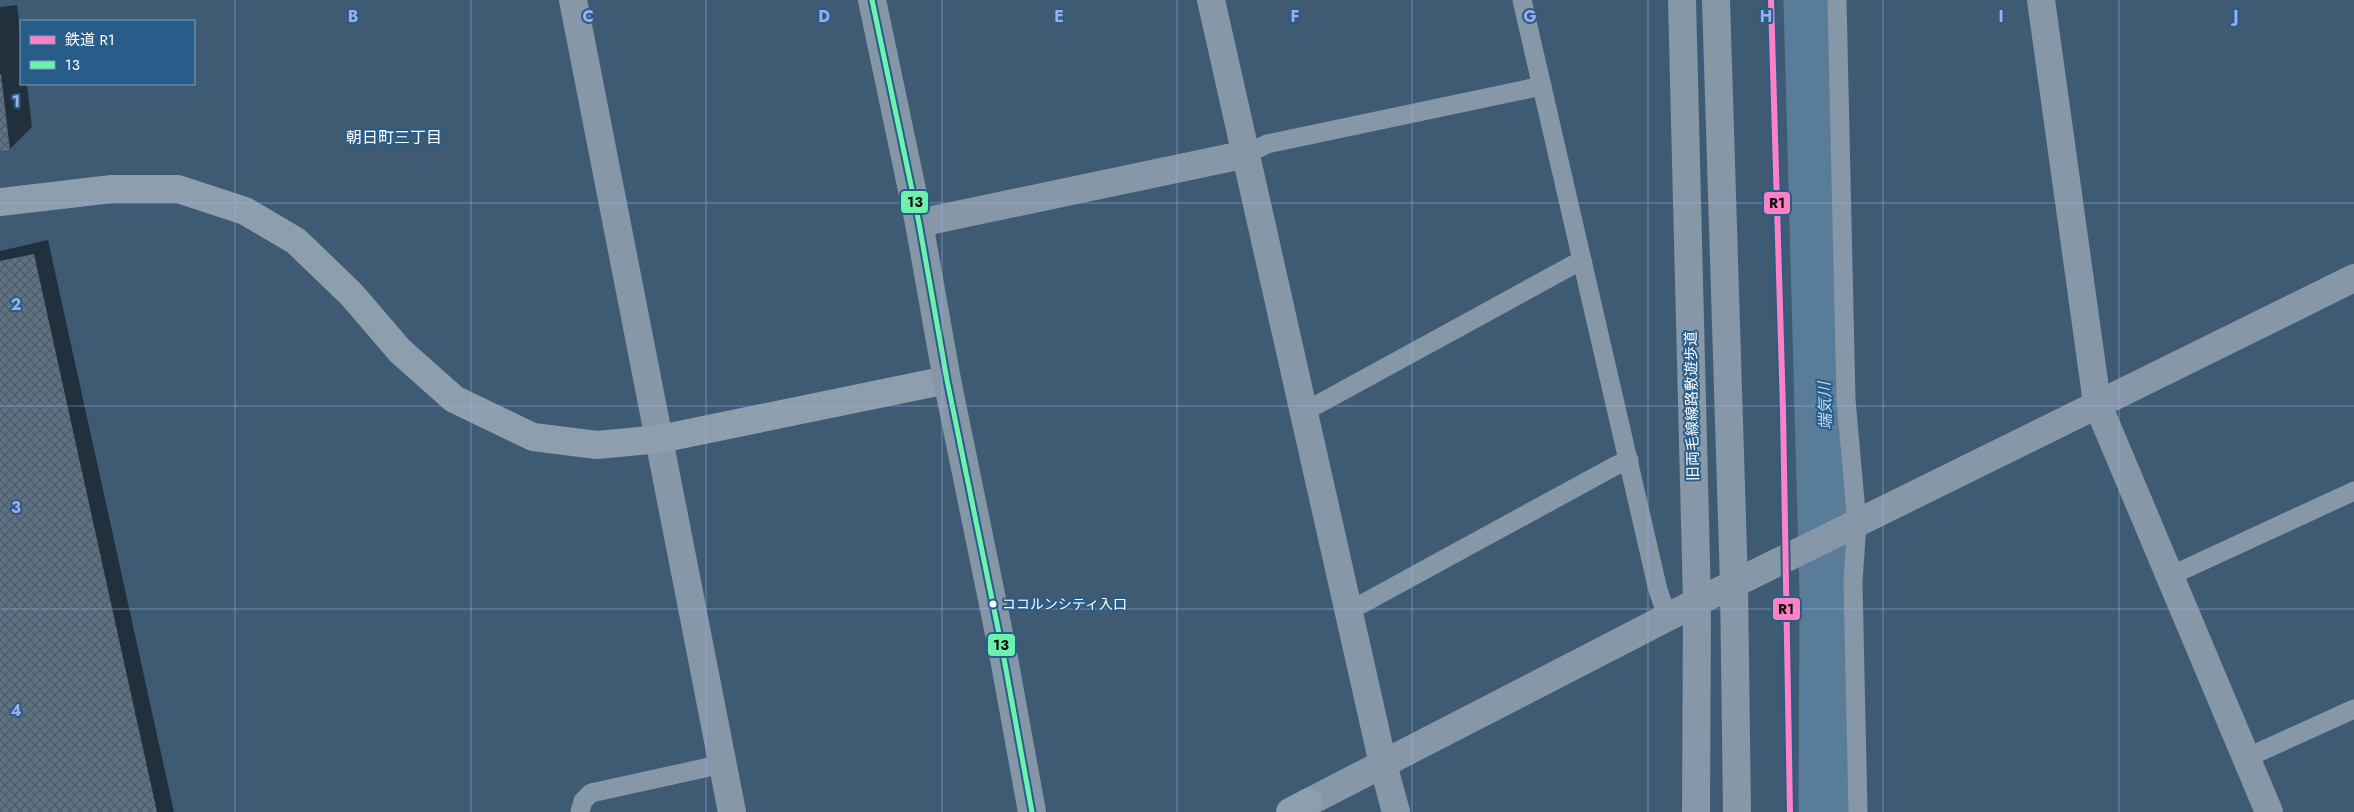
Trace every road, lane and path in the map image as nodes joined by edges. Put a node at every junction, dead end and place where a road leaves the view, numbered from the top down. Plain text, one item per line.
1 (573, 0) edge
2 (872, 0) edge
3 (1211, 0) edge
4 (1522, 0) edge
5 (1682, 0) edge
6 (1716, 0) edge
7 (1836, 0) edge
8 (2040, 0) edge
9 (1542, 86) junction
10 (1247, 154) junction
11 (0, 202) edge
12 (920, 223) junction
13 (1582, 260) junction
14 (2354, 278) edge
15 (947, 380) junction
16 (2097, 403) junction
17 (1303, 410) junction
18 (660, 439) junction
19 (1629, 460) junction
20 (2354, 491) edge
21 (1852, 525) junction
22 (2170, 576) junction
23 (1734, 584) junction
24 (1697, 602) junction
25 (1348, 607) junction
26 (1668, 619) junction
27 (2354, 709) edge
28 (2246, 758) junction
29 (723, 764) junction
30 (1383, 764) junction
31 (1299, 807) edge
32 (580, 812) edge
33 (732, 812) edge
34 (1032, 812) edge
35 (1396, 812) edge
36 (1696, 812) edge
37 (1737, 812) edge
38 (1858, 812) edge
39 (2269, 812) edge

1 - 18 street
2 - 12 highway
3 - 10 street
4 - 9 lane
5 - 24 street, 旧両毛線線路敷遊歩道
6 - 23 street
7 - 21 lane
8 - 16 street
9 - 10 lane
9 - 13 lane
10 - 12 street
10 - 17 street
11 - 18 street
12 - 15 highway
13 - 17 lane
13 - 19 lane
14 - 16 street
15 - 18 street
15 - 34 highway
16 - 21 street
16 - 22 street
17 - 25 street
18 - 29 street
19 - 25 lane
19 - 26 lane
20 - 22 lane
21 - 23 street
21 - 38 lane
22 - 28 street
23 - 24 street
23 - 37 street
24 - 26 street
24 - 36 street, 旧両毛線線路敷遊歩道
25 - 30 street
26 - 30 street
27 - 28 lane
28 - 39 street
29 - 32 lane
29 - 33 street
30 - 31 street
30 - 35 street

